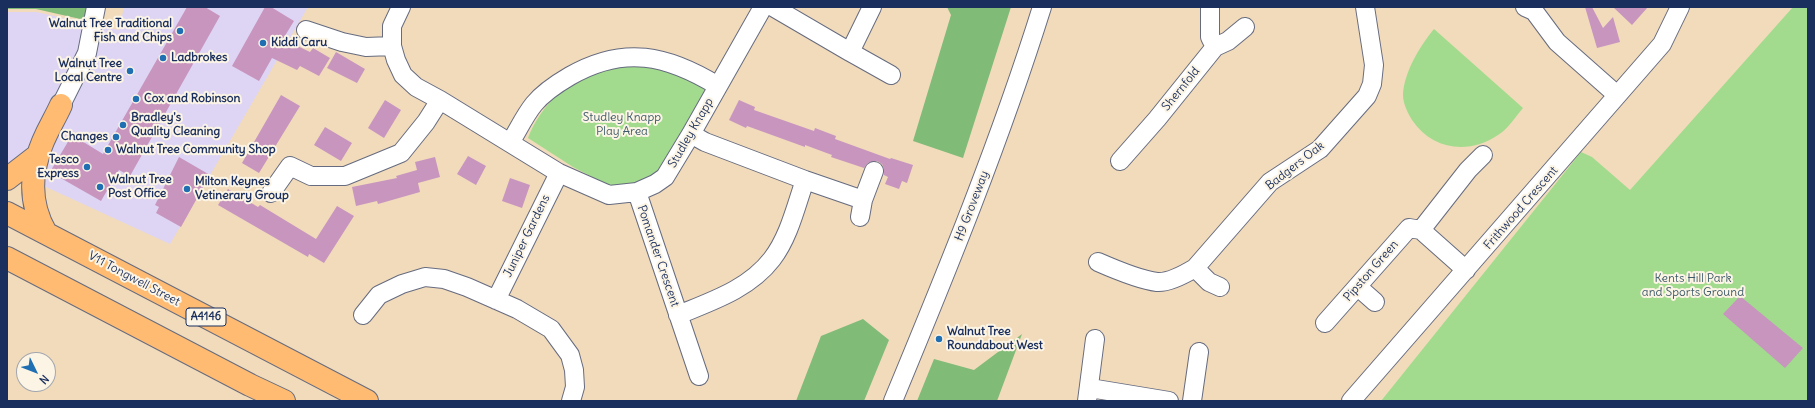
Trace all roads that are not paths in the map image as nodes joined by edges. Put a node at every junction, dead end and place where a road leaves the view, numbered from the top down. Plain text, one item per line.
1 (96, 7) edge
2 (401, 7) edge
3 (763, 7) edge
4 (773, 7) edge
5 (872, 7) edge
6 (1042, 7) edge
7 (1210, 7) edge
8 (1365, 7) edge
9 (1524, 7) edge
10 (1680, 7) edge
11 (1245, 27) dead end
12 (306, 30) dead end
13 (392, 46) junction
14 (1215, 47) junction
15 (850, 52) junction
16 (891, 75) dead end
17 (718, 86) junction
18 (1617, 95) junction
19 (440, 100) junction
20 (61, 105) joint
21 (691, 134) junction
22 (510, 142) junction
23 (38, 155) junction
24 (1483, 155) dead end
25 (1120, 160) dead end
26 (874, 171) dead end
27 (559, 173) junction
28 (7, 179) edge
29 (805, 180) junction
30 (637, 192) junction
31 (271, 193) dead end
32 (863, 200) junction
33 (7, 213) edge
34 (860, 217) dead end
35 (1421, 230) junction
36 (46, 233) junction
37 (7, 258) edge
38 (1098, 262) dead end
39 (1195, 268) junction
40 (1466, 270) junction
41 (1220, 287) dead end
42 (1358, 287) junction
43 (496, 300) junction
44 (1375, 302) dead end
45 (363, 315) dead end
46 (678, 315) junction
47 (1325, 323) dead end
48 (1095, 339) dead end
49 (1199, 352) dead end
50 (699, 376) dead end
51 (1089, 394) edge
52 (284, 401) edge
53 (367, 401) edge
54 (571, 401) edge
55 (893, 401) edge
56 (1169, 401) edge
57 (1192, 401) edge
58 (1351, 401) edge

1 - 20 street
2 - 13 street, Studley Knapp
3 - 17 street, Studley Knapp
4 - 15 street
5 - 15 street
6 - 55 street, H9 Groveway
7 - 14 street
8 - 39 street, Badgers Oak
9 - 18 street
10 - 18 street, Frithwood Crescent
11 - 14 street
12 - 13 street
13 - 19 street, Studley Knapp
14 - 25 street, Shernfold
15 - 16 street
17 - 21 street, Studley Knapp
17 - 22 street, Studley Knapp
18 - 40 street, Frithwood Crescent
19 - 22 street, Studley Knapp
19 - 31 street
20 - 23 highway
21 - 29 street
21 - 30 street, Studley Knapp
22 - 27 street, Studley Knapp
23 - 28 highway
23 - 36 highway
24 - 35 street
26 - 32 street
27 - 30 street, Studley Knapp
27 - 43 street, Juniper Gardens
29 - 32 street
29 - 46 street, Pomander Crescent
30 - 46 street, Pomander Crescent
32 - 34 street
33 - 36 highway, V11 Tongwell Street / A4146
35 - 40 street
35 - 42 street, Pipston Green
36 - 53 highway, V11 Tongwell Street / A4146
37 - 52 highway
38 - 39 street, Badgers Oak
39 - 41 street
40 - 58 street, Frithwood Crescent
42 - 44 street
42 - 47 street, Pipston Green
43 - 45 street
43 - 54 street
46 - 50 street
48 - 51 street
49 - 57 street
51 - 56 street

